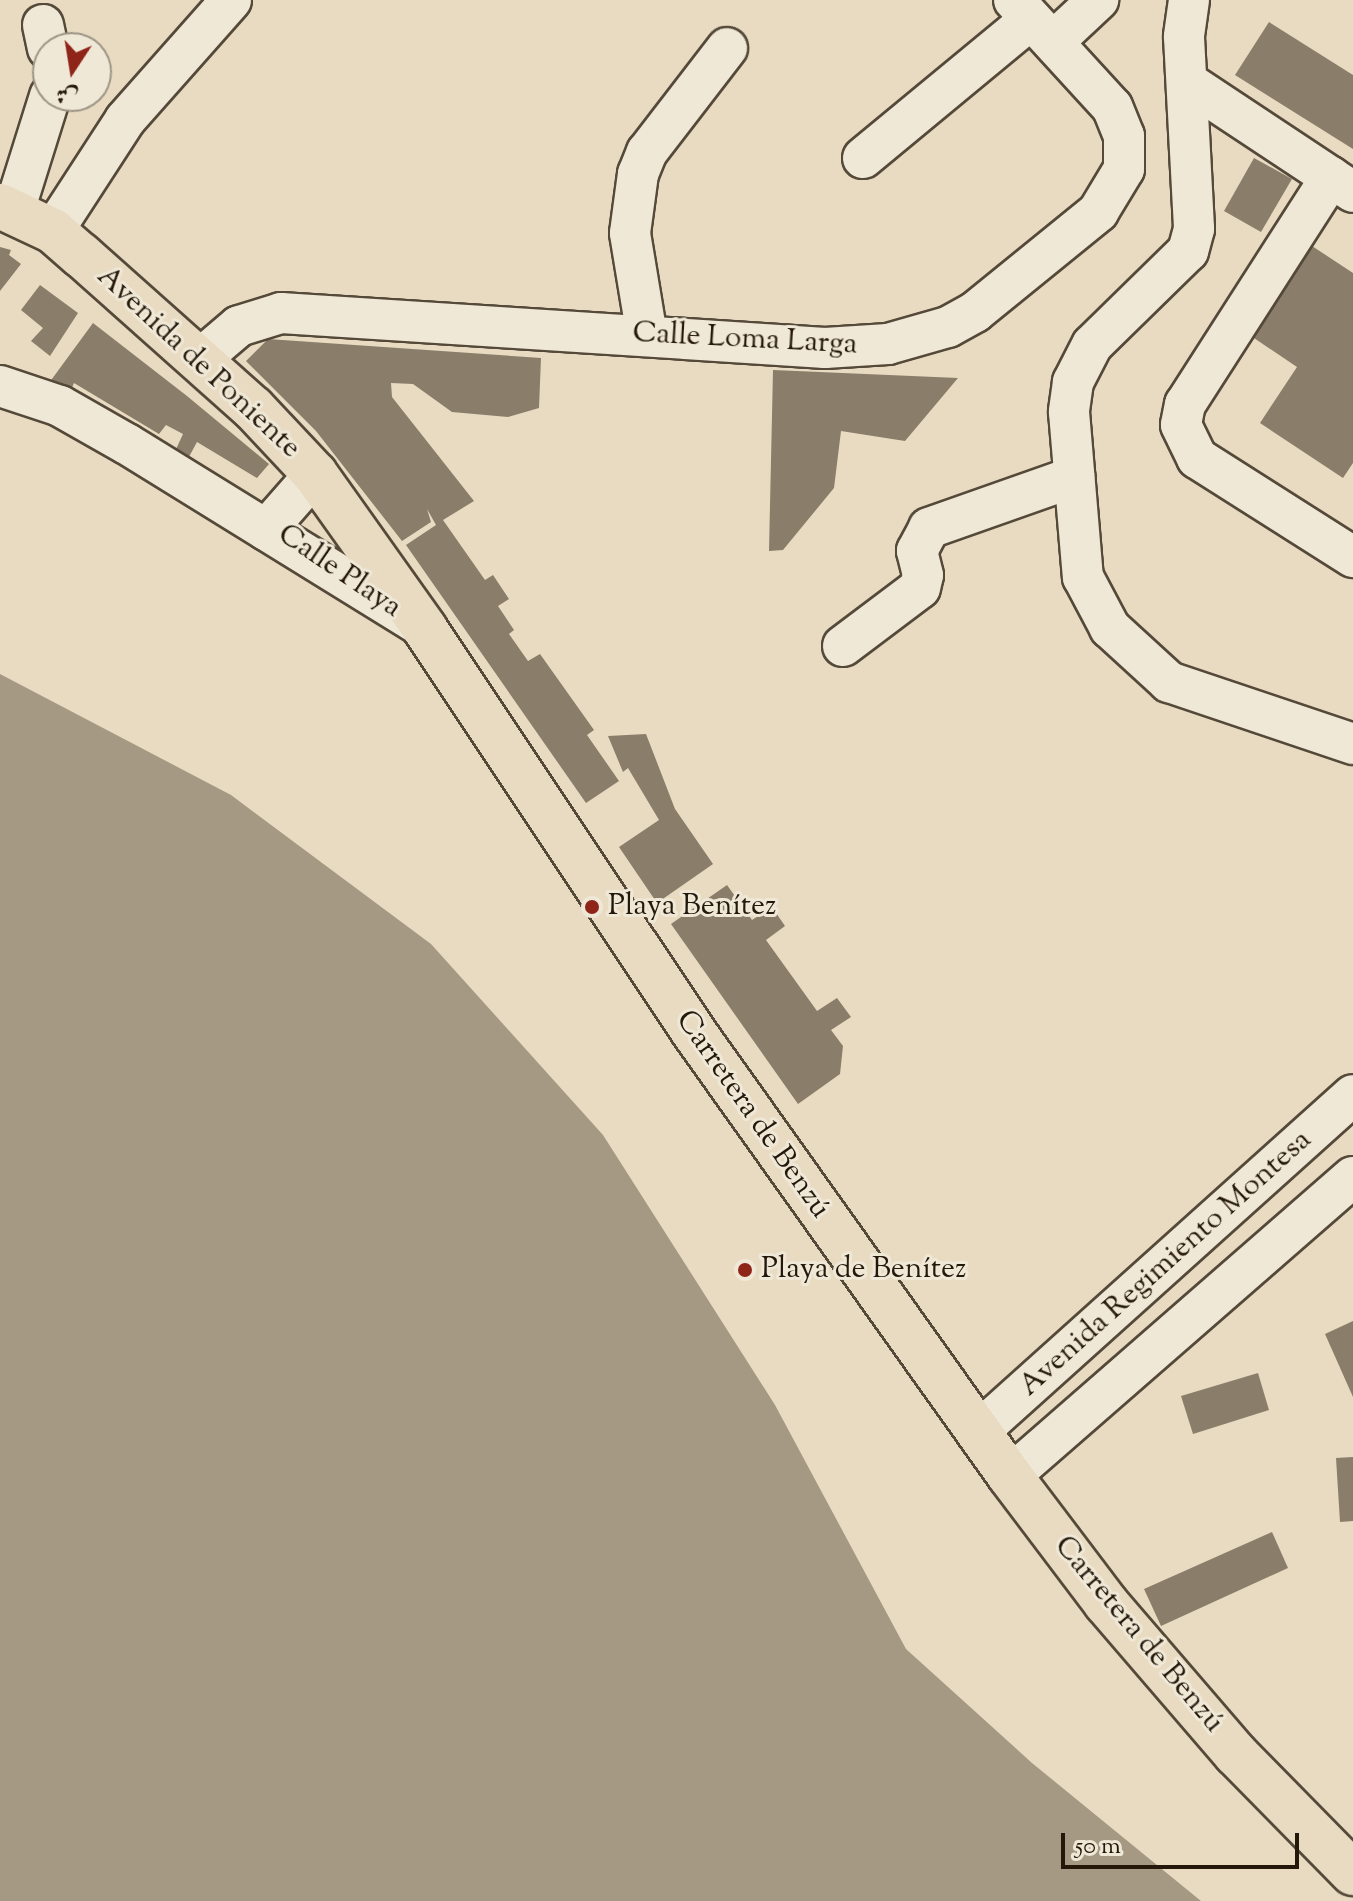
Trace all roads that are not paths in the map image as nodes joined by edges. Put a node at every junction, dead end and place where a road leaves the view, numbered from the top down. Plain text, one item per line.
1 (231, 0) edge
2 (1098, 0) edge
3 (1189, 0) edge
4 (1033, 20) edge
5 (727, 48) dead end
6 (1187, 82) junction
7 (44, 112) edge
8 (863, 158) dead end
9 (1342, 185) edge
10 (7, 209) edge
11 (53, 231) junction
12 (647, 336) junction
13 (199, 360) junction
14 (0, 386) edge
15 (315, 474) junction
16 (1074, 477) junction
17 (266, 530) junction
18 (1353, 557) edge
19 (425, 629) junction
20 (843, 646) dead end
21 (1353, 744) edge
22 (1353, 1095) edge
23 (1353, 1177) edge
24 (978, 1432) junction
25 (1010, 1476) junction
26 (1353, 1873) edge

1 - 11 street
2 - 4 street
3 - 6 street
4 - 8 street
4 - 12 street, Calle Loma Larga
5 - 12 street
6 - 9 street
6 - 16 street
7 - 10 street
9 - 18 street
10 - 11 highway, Avenida de Poniente
11 - 13 highway, Avenida de Poniente
12 - 13 street, Calle Loma Larga
13 - 15 highway, Avenida de Poniente
14 - 17 street
15 - 17 street, Calle Playa
15 - 19 highway, Avenida de Poniente
16 - 20 street
16 - 21 street
17 - 19 street, Calle Playa
19 - 24 highway, Carretera de Benzú
22 - 24 street, Avenida Regimiento Montesa
23 - 25 street
24 - 25 highway, Carretera de Benzú
25 - 26 highway, Carretera de Benzú

